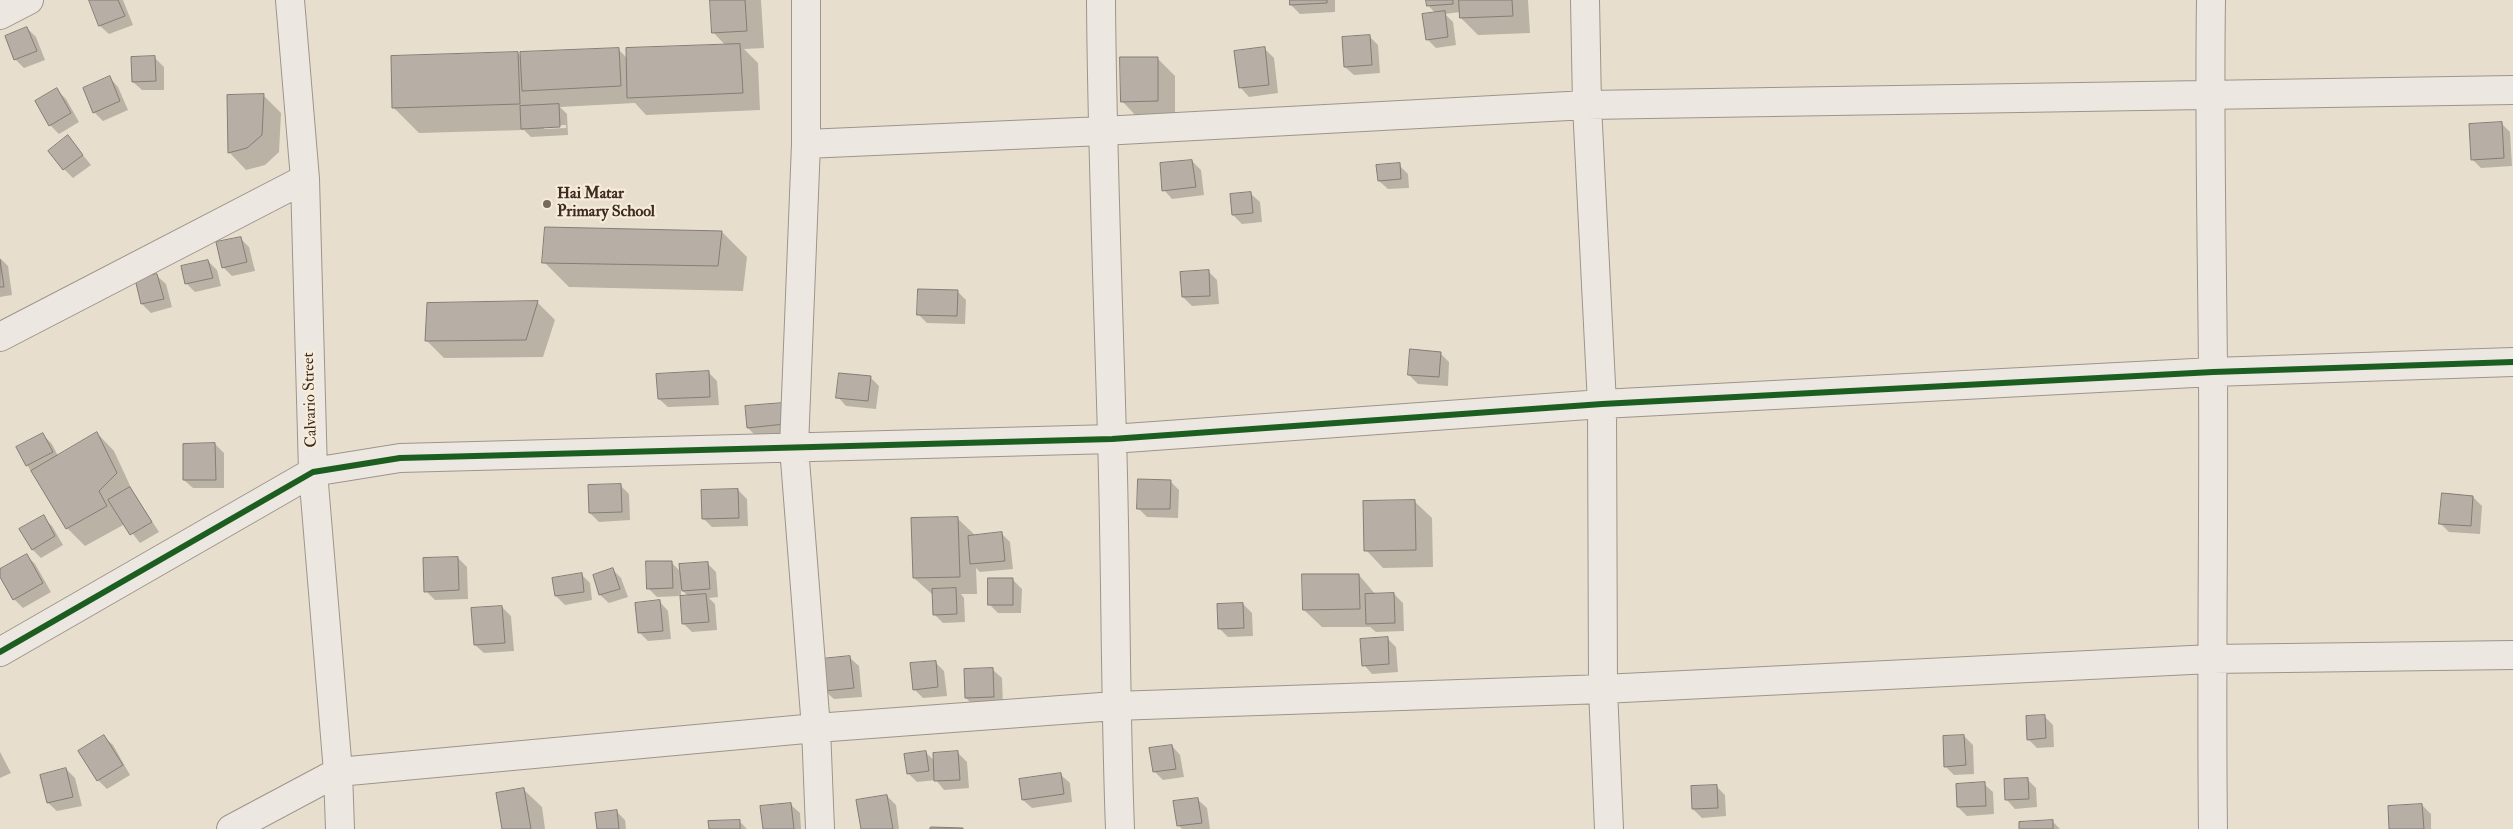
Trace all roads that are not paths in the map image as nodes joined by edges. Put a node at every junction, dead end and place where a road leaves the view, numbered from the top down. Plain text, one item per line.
1 (29, 0) edge
2 (290, 0) edge
3 (806, 0) edge
4 (1101, 0) edge
5 (1585, 0) edge
6 (2211, 0) edge
7 (0, 15) edge
8 (2513, 90) edge
9 (2209, 96) junction
10 (1587, 105) junction
11 (1102, 131) junction
12 (806, 144) junction
13 (305, 179) junction
14 (0, 337) edge
15 (2513, 362) edge
16 (2213, 372) junction
17 (1602, 404) junction
18 (1112, 439) junction
19 (794, 447) junction
20 (313, 472) junction
21 (0, 652) edge
22 (2513, 655) edge
23 (2211, 659) junction
24 (1603, 689) junction
25 (1115, 706) junction
26 (816, 728) junction
27 (338, 772) junction
28 (231, 829) edge
29 (340, 829) edge
30 (820, 829) edge
31 (1120, 829) edge
32 (1610, 829) edge
33 (2213, 829) edge

1 - 7 street
2 - 13 street, Calvario Street
3 - 12 street
4 - 11 street
5 - 10 street
6 - 9 street
8 - 9 street
9 - 10 street
9 - 16 street
10 - 11 street
10 - 17 street
11 - 12 street
11 - 18 street
12 - 19 street
13 - 14 street
13 - 20 street, Calvario Street
15 - 16 street
16 - 17 street
16 - 23 street
17 - 18 street
17 - 24 street
18 - 19 street
18 - 25 street
19 - 20 street
19 - 26 street
20 - 21 street
20 - 27 street, Calvario Street
22 - 23 street
23 - 24 street
23 - 33 street
24 - 25 street
24 - 32 street
25 - 26 street
25 - 31 street
26 - 27 street
26 - 30 street
27 - 28 street
27 - 29 street, Calvario Street

